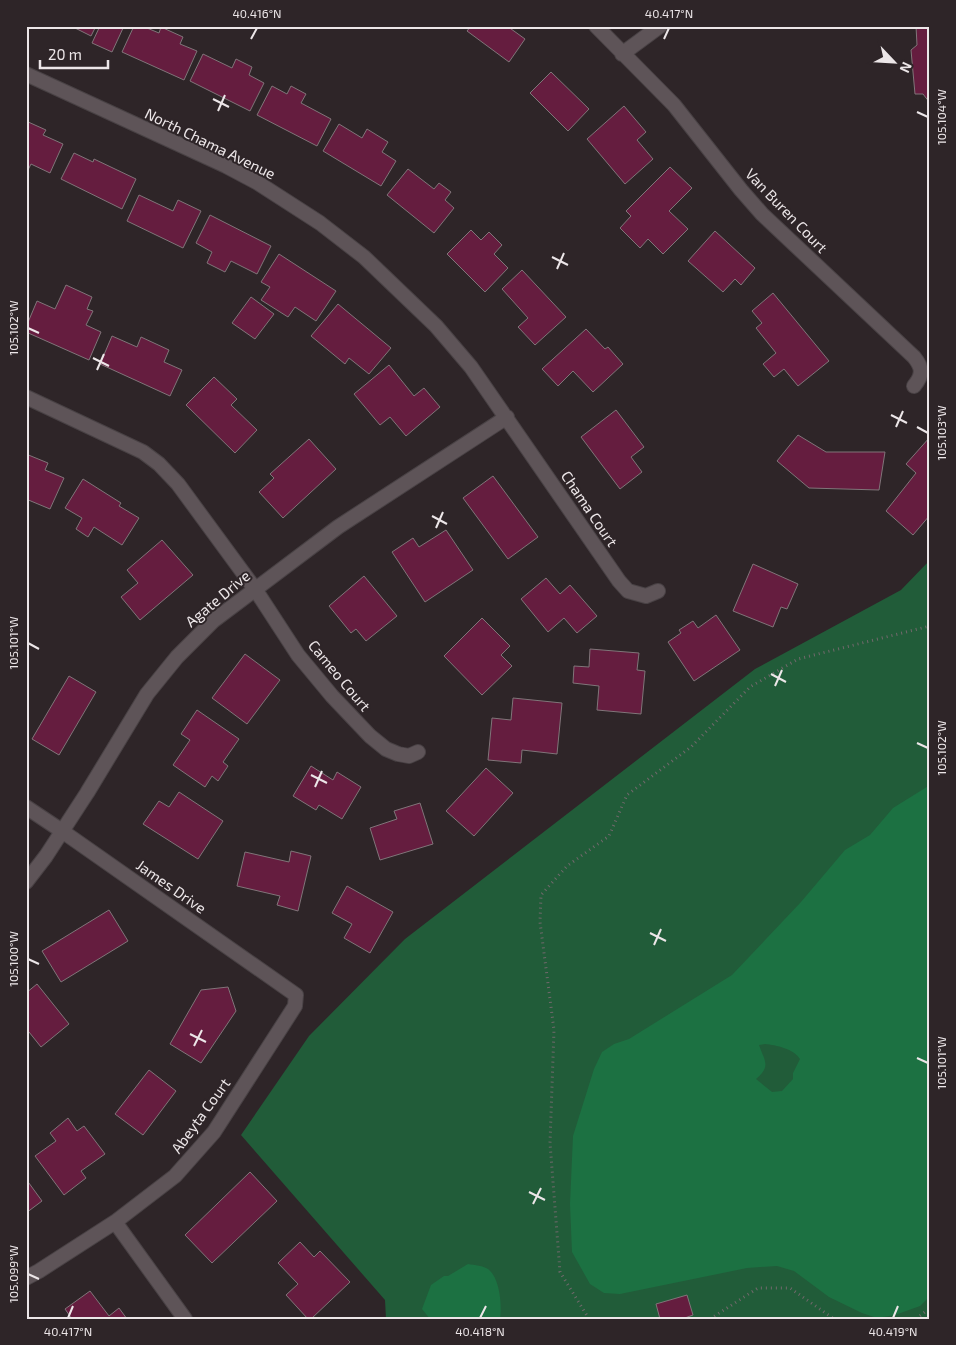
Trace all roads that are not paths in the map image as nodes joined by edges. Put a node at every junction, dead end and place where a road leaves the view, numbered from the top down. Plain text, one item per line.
1 (596, 26) edge
2 (660, 26) edge
3 (622, 54) junction
4 (26, 74) edge
5 (914, 386) dead end
6 (26, 397) edge
7 (507, 417) junction
8 (255, 589) junction
9 (658, 591) dead end
10 (418, 752) dead end
11 (26, 807) edge
12 (62, 830) junction
13 (26, 882) edge
14 (296, 995) joint
15 (115, 1222) junction
16 (26, 1278) edge
17 (185, 1319) edge

1 - 3 street
2 - 3 street
3 - 5 street, Van Buren Court
4 - 7 street, North Chama Avenue
6 - 8 street, Cameo Court
7 - 8 street, Agate Drive
7 - 9 street, Chama Court
8 - 10 street, Cameo Court
8 - 12 street, Agate Drive
11 - 12 street, James Drive
12 - 13 street, Agate Drive
12 - 14 street, James Drive
14 - 15 street, Abeyta Court
15 - 16 street, Abeyta Court
15 - 17 street

